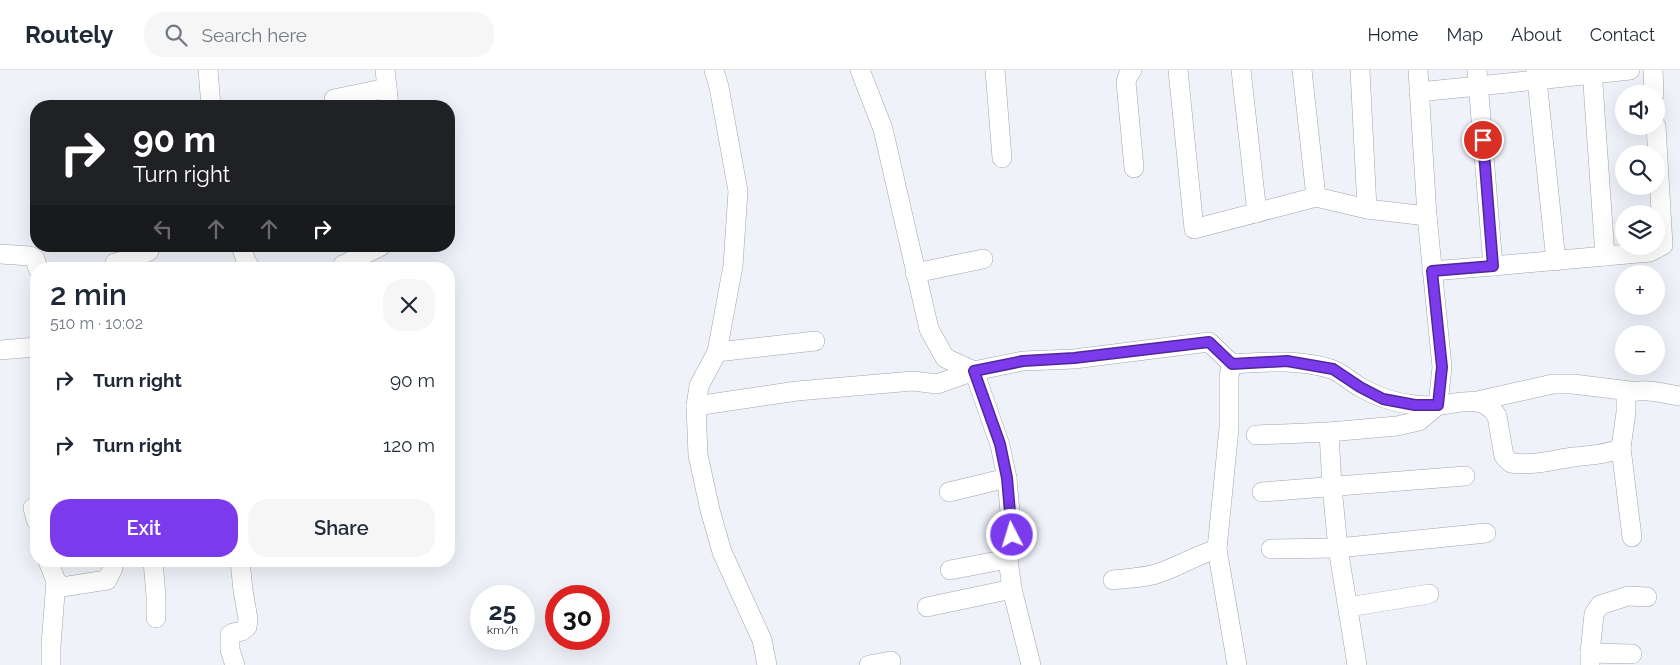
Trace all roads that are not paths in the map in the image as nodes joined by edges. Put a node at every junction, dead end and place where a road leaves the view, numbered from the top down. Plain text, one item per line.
1 (208, 70) edge
2 (714, 70) edge
3 (860, 70) edge
4 (995, 70) edge
5 (1132, 70) edge
6 (1178, 70) edge
7 (1241, 70) edge
8 (1302, 70) edge
9 (1360, 70) edge
10 (1418, 70) edge
11 (1630, 70) edge
12 (1653, 70) edge
13 (1593, 72) edge
14 (1536, 75) edge
15 (1477, 78) edge
16 (1654, 85) edge
17 (387, 88) edge
18 (1419, 92) junction
19 (334, 99) dead end
20 (210, 100) edge
21 (1657, 135) edge
22 (1002, 158) dead end
23 (1134, 168) dead end
24 (1316, 197) junction
25 (1367, 209) junction
26 (1257, 213) junction
27 (1427, 216) junction
28 (147, 252) edge
29 (364, 252) edge
30 (0, 254) edge
31 (1605, 256) junction
32 (983, 259) dead end
33 (1556, 261) junction
34 (36, 262) edge
35 (118, 262) edge
36 (347, 262) edge
37 (1493, 266) junction
38 (1432, 271) junction
39 (916, 273) junction
40 (815, 341) dead end
41 (30, 348) edge
42 (0, 350) edge
43 (716, 352) junction
44 (1232, 364) junction
45 (974, 371) junction
46 (1630, 391) junction
47 (1680, 396) edge
48 (1477, 401) junction
49 (1438, 405) junction
50 (696, 406) junction
51 (1329, 432) junction
52 (1256, 435) dead end
53 (1621, 448) junction
54 (1465, 476) dead end
55 (1007, 478) junction
56 (1332, 487) junction
57 (949, 492) dead end
58 (1262, 492) dead end
59 (1486, 533) dead end
60 (1632, 537) dead end
61 (1217, 548) junction
62 (1338, 548) junction
63 (1271, 549) dead end
64 (1008, 559) junction
65 (50, 567) edge
66 (113, 567) edge
67 (154, 567) edge
68 (240, 567) edge
69 (950, 570) dead end
70 (1113, 580) dead end
71 (56, 581) junction
72 (1012, 589) junction
73 (1429, 594) dead end
74 (1647, 597) dead end
75 (927, 607) dead end
76 (1348, 607) junction
77 (156, 618) dead end
78 (1632, 654) dead end
79 (1590, 659) edge
80 (891, 661) dead end
81 (51, 665) edge
82 (235, 665) edge
83 (767, 665) edge
84 (869, 665) edge
85 (1031, 665) edge
86 (1237, 665) edge
87 (1357, 665) edge

1 - 20 street
2 - 43 street
3 - 39 street
4 - 22 street
5 - 23 street
6 - 26 street
7 - 26 street
8 - 24 street
9 - 25 street
10 - 18 street
11 - 13 street
12 - 16 street
13 - 14 street
13 - 31 street
14 - 15 street
14 - 33 street
15 - 18 street
15 - 37 street
17 - 19 street
18 - 27 street
21 - 31 street
24 - 25 street
24 - 26 street
25 - 27 street
27 - 38 street
28 - 35 street
29 - 36 street
30 - 34 street
31 - 33 street
32 - 39 street
33 - 37 street
37 - 38 street
38 - 49 street
39 - 45 street
40 - 43 street
41 - 42 street
43 - 50 street
44 - 45 street
44 - 49 street
44 - 61 street
45 - 50 street
45 - 55 street
46 - 47 street
46 - 48 street
46 - 53 street
48 - 49 street
48 - 53 street
49 - 51 street
50 - 83 street
51 - 52 street
51 - 56 street
53 - 60 street
54 - 56 street
55 - 57 street
55 - 64 street
56 - 58 street
56 - 62 street
59 - 62 street
61 - 70 street
61 - 86 street
62 - 63 street
62 - 76 street
64 - 69 street
64 - 72 street
65 - 71 street
66 - 71 street
67 - 77 street
68 - 82 street
71 - 81 street
72 - 75 street
72 - 85 street
73 - 76 street
74 - 79 street
76 - 87 street
78 - 79 street
80 - 84 street

